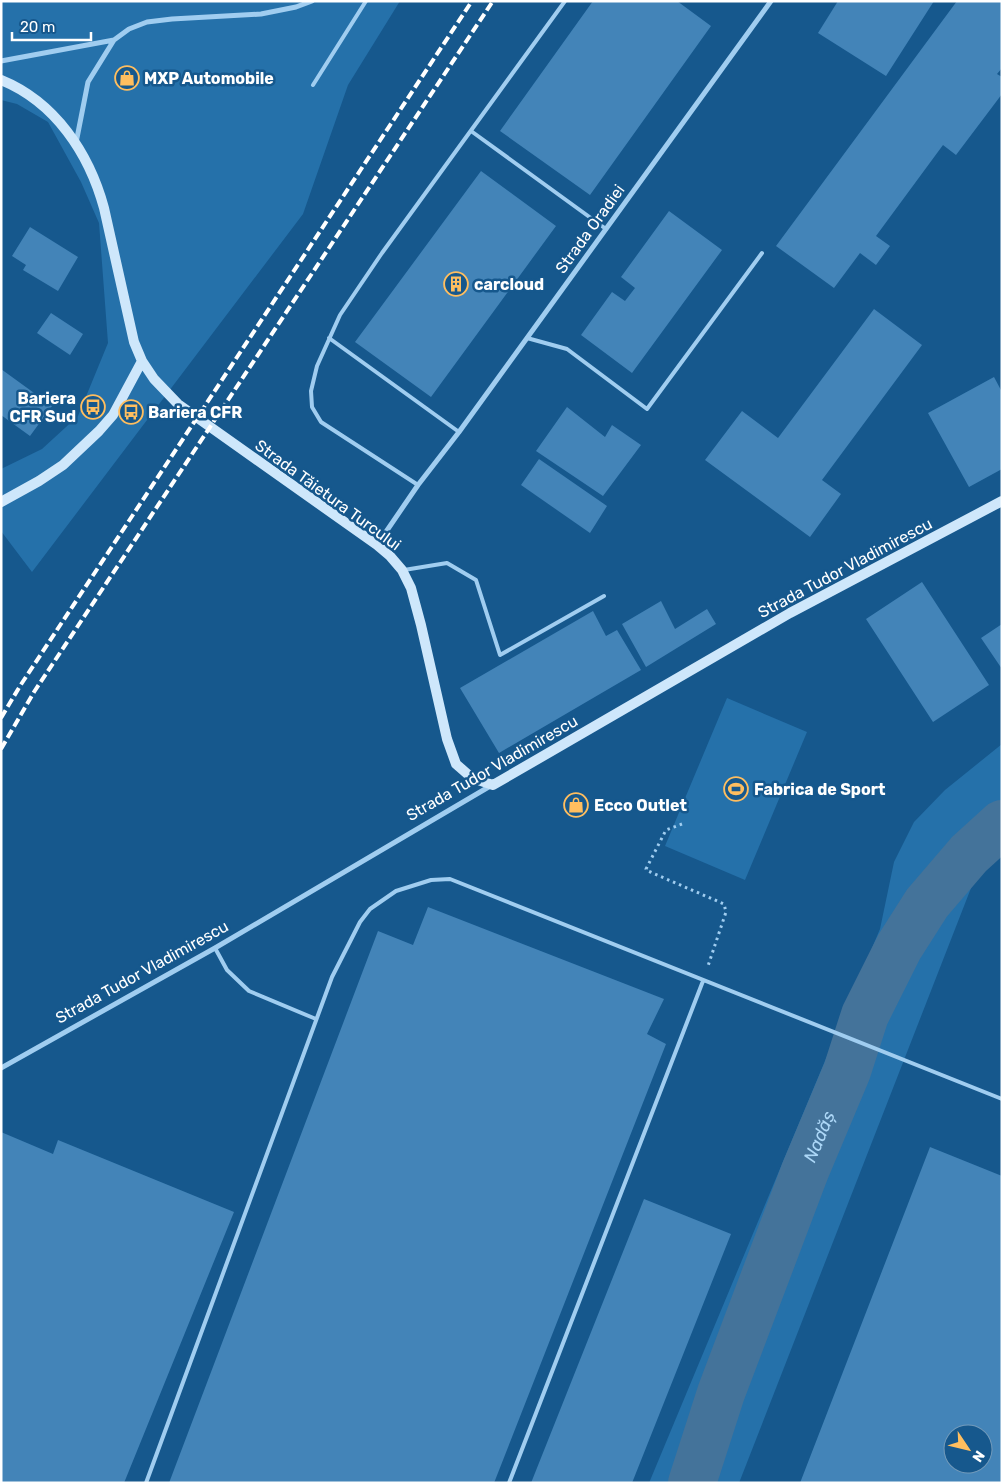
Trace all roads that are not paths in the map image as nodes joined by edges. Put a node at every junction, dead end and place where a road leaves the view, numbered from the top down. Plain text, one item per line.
1 (312, 1) edge
2 (366, 1) edge
3 (565, 1) edge
4 (771, 1) edge
5 (114, 40) junction
6 (1, 62) edge
7 (1, 80) edge
8 (313, 85) dead end
9 (471, 131) junction
10 (76, 144) junction
11 (606, 229) junction
12 (762, 253) dead end
13 (329, 338) junction
14 (527, 338) junction
15 (142, 361) junction
16 (459, 432) junction
17 (418, 486) junction
18 (1002, 501) edge
19 (1, 502) edge
20 (377, 545) junction
21 (402, 570) junction
22 (604, 596) dead end
23 (492, 785) junction
24 (215, 948) junction
25 (703, 981) junction
26 (316, 1019) junction
27 (1, 1068) edge
28 (1002, 1099) edge
29 (146, 1483) edge
30 (509, 1483) edge

1 - 5 street
2 - 8 lane
3 - 9 lane
4 - 11 street, Strada Oradiei
5 - 6 street
5 - 10 street
7 - 10 main road, Strada Tăietura Turcului
9 - 11 lane
9 - 13 lane
10 - 15 main road, Strada Tăietura Turcului
11 - 14 street, Strada Oradiei
12 - 14 lane
13 - 16 lane
13 - 17 lane
14 - 16 street, Strada Oradiei
15 - 19 main road
15 - 20 main road, Strada Tăietura Turcului
16 - 17 street, Strada Oradiei
17 - 20 street, Strada Oradiei
18 - 23 main road, Strada Tudor Vladimirescu
20 - 21 main road, Strada Tăietura Turcului
21 - 22 lane
21 - 23 main road, Strada Tăietura Turcului
23 - 24 street, Strada Tudor Vladimirescu
24 - 26 lane
24 - 27 street, Strada Tudor Vladimirescu
25 - 26 lane
25 - 28 lane
25 - 30 lane
26 - 29 lane

